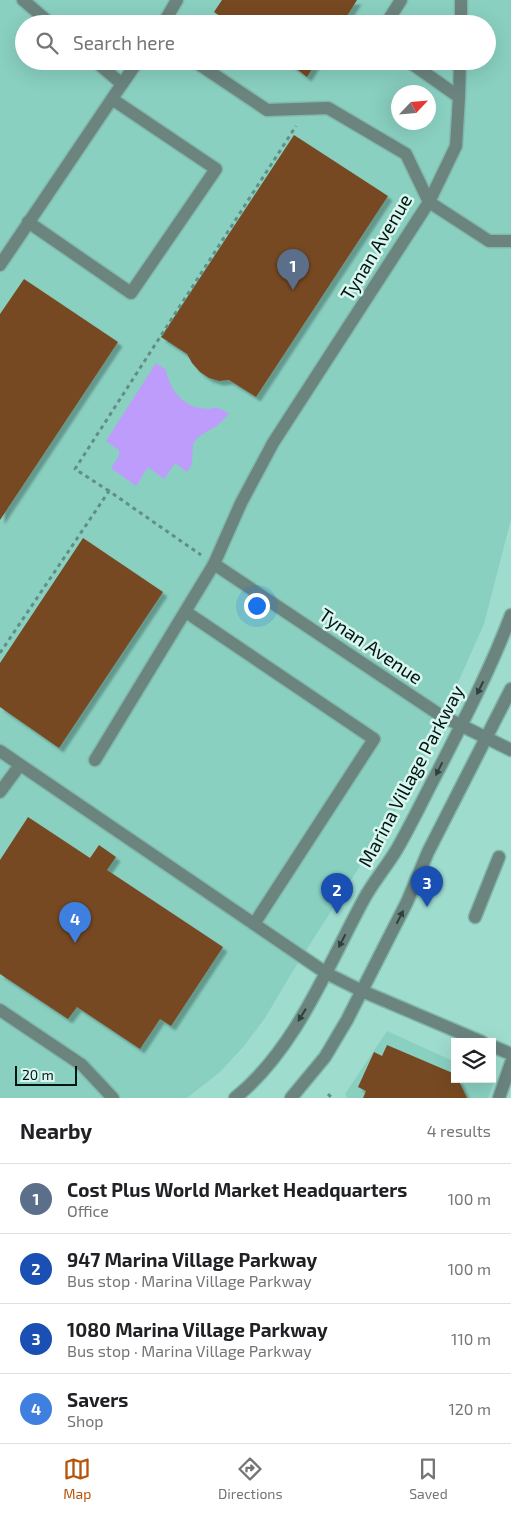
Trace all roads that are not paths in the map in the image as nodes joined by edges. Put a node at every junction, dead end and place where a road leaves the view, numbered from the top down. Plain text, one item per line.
1 (24, 0) edge
2 (176, 0) edge
3 (401, 0) edge
4 (461, 0) edge
5 (41, 15) edge
6 (168, 15) edge
7 (392, 15) edge
8 (461, 15) edge
9 (106, 70) edge
10 (132, 70) edge
11 (207, 70) edge
12 (421, 70) edge
13 (460, 70) edge
14 (122, 84) junction
15 (459, 96) junction
16 (112, 98) junction
17 (429, 202) junction
18 (28, 222) junction
19 (511, 241) edge
20 (0, 265) edge
21 (214, 564) junction
22 (186, 612) junction
23 (511, 615) edge
24 (511, 688) edge
25 (461, 725) junction
26 (486, 738) junction
27 (511, 750) edge
28 (0, 752) edge
29 (95, 760) dead end
30 (20, 765) junction
31 (0, 792) edge
32 (499, 856) dead end
33 (475, 917) dead end
34 (254, 924) junction
35 (326, 973) junction
36 (362, 991) junction
37 (0, 1010) edge
38 (473, 1038) edge
39 (496, 1048) edge
40 (511, 1054) edge
41 (511, 1063) edge
42 (113, 1098) edge
43 (235, 1098) edge
44 (291, 1098) edge
45 (499, 1098) edge

1 - 5 street
2 - 6 street
3 - 7 street
4 - 8 street
9 - 14 street
10 - 14 street
11 - 17 street, Tynan Avenue
12 - 15 street
13 - 15 street
14 - 16 street
15 - 17 street
16 - 18 street
16 - 18 street
17 - 19 street
17 - 21 street, Tynan Avenue
18 - 20 street
21 - 22 street, Tynan Avenue
21 - 25 street, Tynan Avenue
22 - 29 street, Tynan Avenue
22 - 34 street
23 -> 25 street, Marina Village Parkway
24 - 26 street
25 - 26 street, Tynan Avenue
25 -> 35 street, Marina Village Parkway
26 - 27 street, Tynan Avenue
36 -> 26 street
28 - 30 street
30 - 31 street
30 - 34 street
32 - 33 street
34 - 35 street
35 - 36 street
35 -> 43 street, Marina Village Parkway
36 - 38 street
36 - 44 street
37 - 42 street
39 - 40 street
41 - 45 street

